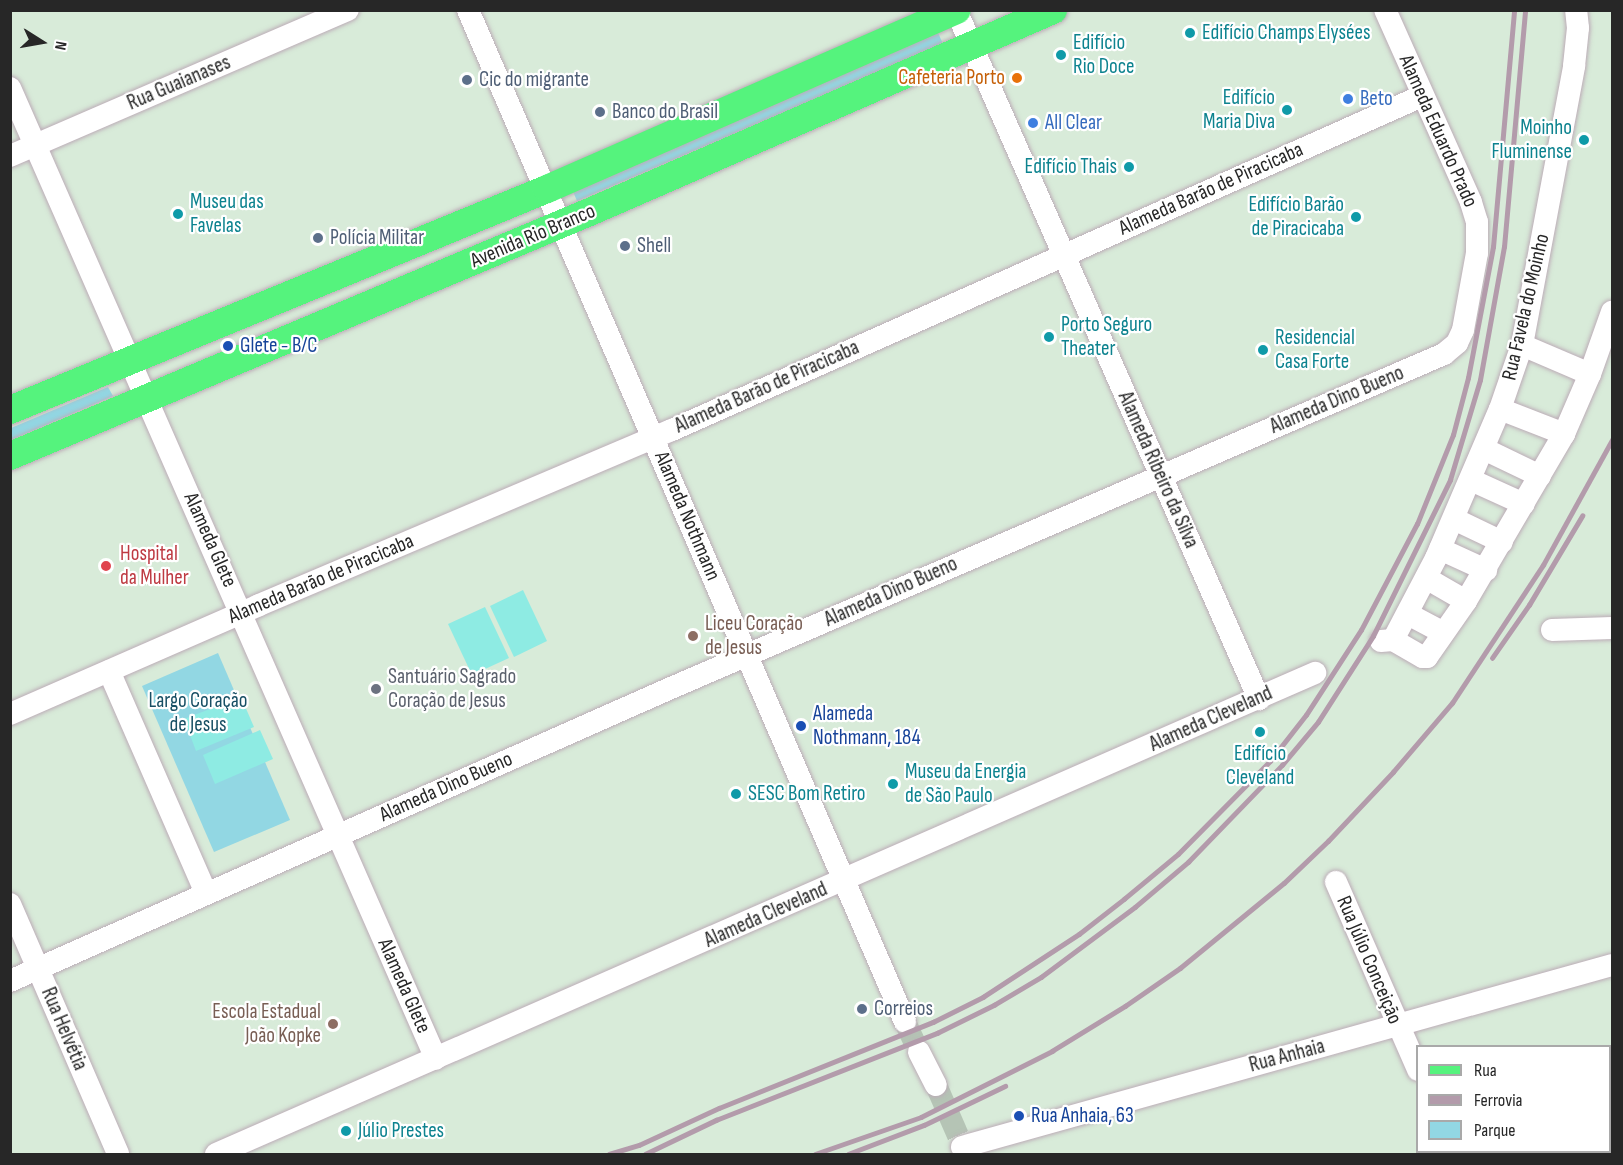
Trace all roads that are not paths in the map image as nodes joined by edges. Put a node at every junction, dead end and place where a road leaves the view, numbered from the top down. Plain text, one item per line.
1 (348, 10) edge
2 (468, 10) edge
3 (1053, 10) edge
4 (1384, 10) edge
5 (1576, 10) edge
6 (956, 11) edge
7 (321, 16) edge
8 (971, 46) junction
9 (10, 88) edge
10 (1422, 96) junction
11 (36, 145) junction
12 (10, 156) edge
13 (547, 189) junction
14 (562, 224) junction
15 (1062, 254) junction
16 (1470, 291) joint
17 (1612, 312) edge
18 (1522, 345) junction
19 (131, 360) junction
20 (1590, 374) junction
21 (148, 399) junction
22 (10, 410) edge
23 (1500, 410) junction
24 (1564, 434) junction
25 (653, 437) junction
26 (1484, 449) junction
27 (10, 456) edge
28 (1160, 475) junction
29 (1540, 476) junction
30 (1471, 480) junction
31 (1524, 504) junction
32 (1454, 519) junction
33 (1502, 543) junction
34 (1440, 549) junction
35 (1486, 570) junction
36 (1426, 578) junction
37 (1466, 601) junction
38 (242, 612) junction
39 (1408, 614) junction
40 (1612, 628) edge
41 (1552, 630) dead end
42 (1443, 633) junction
43 (746, 656) junction
44 (109, 671) junction
45 (1315, 673) dead end
46 (1259, 699) junction
47 (10, 714) edge
48 (339, 835) junction
49 (845, 881) junction
50 (1336, 882) dead end
51 (206, 893) junction
52 (10, 904) edge
53 (1612, 965) edge
54 (38, 968) junction
55 (10, 981) edge
56 (905, 1022) tunnel mouth
57 (1398, 1026) junction
58 (919, 1052) tunnel mouth
59 (436, 1059) junction
60 (1416, 1066) edge
61 (936, 1085) tunnel mouth
62 (962, 1146) edge
63 (118, 1155) edge
64 (216, 1155) edge

1 - 7 street, Rua Guaianases
2 - 13 street, Alameda Nothmann
3 - 8 main road, Avenida Rio Branco
4 - 10 street, Alameda Eduardo Prado
5 - 18 street, Rua Favela do Moinho
6 - 8 street, Alameda Ribeiro da Silva
6 - 13 main road, Avenida Rio Branco
7 - 11 street, Rua Guaianases
8 - 14 main road, Avenida Rio Branco
8 - 15 street, Alameda Ribeiro da Silva
9 - 11 street, Alameda Glete
10 - 15 street, Alameda Barão de Piracicaba
10 - 16 street, Alameda Eduardo Prado
11 - 12 street, Rua Guaianases
11 - 19 street, Alameda Glete
13 - 14 street, Alameda Nothmann
13 - 19 main road, Avenida Rio Branco
14 - 21 main road, Avenida Rio Branco
14 - 25 street, Alameda Nothmann
15 - 25 street, Alameda Barão de Piracicaba
15 - 28 street, Alameda Ribeiro da Silva
16 - 28 street, Alameda Dino Bueno
17 - 20 street
18 - 20 street
18 - 23 street, Rua Favela do Moinho
19 - 21 street, Alameda Glete
19 - 22 main road, Avenida Rio Branco
20 - 24 street
21 - 27 main road, Avenida Rio Branco
21 - 38 street, Alameda Glete
23 - 24 street
23 - 26 street, Rua Favela do Moinho
24 - 29 street
25 - 38 street, Alameda Barão de Piracicaba
25 - 43 street, Alameda Nothmann
26 - 29 street
26 - 30 street, Rua Favela do Moinho
28 - 43 street, Alameda Dino Bueno
28 - 46 street, Alameda Ribeiro da Silva
29 - 31 street
30 - 31 street
30 - 32 street, Rua Favela do Moinho
31 - 33 street
32 - 33 street
32 - 34 street, Rua Favela do Moinho
33 - 35 street
34 - 35 street
34 - 36 street, Rua Favela do Moinho
35 - 37 street
36 - 37 street
36 - 39 street, Rua Favela do Moinho
37 - 42 street
38 - 44 street, Alameda Barão de Piracicaba
38 - 48 street, Alameda Glete
39 - 42 street
39 - 42 street, Rua Favela do Moinho
40 - 41 street
43 - 48 street, Alameda Dino Bueno
43 - 49 street, Alameda Nothmann
44 - 47 street, Alameda Barão de Piracicaba
44 - 51 street
45 - 46 street, Alameda Cleveland
46 - 49 street, Alameda Cleveland
48 - 51 street, Alameda Dino Bueno
48 - 59 street, Alameda Glete
49 - 56 street, Alameda Nothmann
49 - 59 street, Alameda Cleveland
50 - 57 street, Rua Júlio Conceição
51 - 54 street, Alameda Dino Bueno
52 - 54 street, Rua Helvétia
53 - 57 street, Rua Anhaia
54 - 55 street, Alameda Dino Bueno
54 - 63 street, Rua Helvétia
57 - 60 street, Rua Júlio Conceição
57 - 62 street, Rua Anhaia
58 - 61 street
59 - 64 street, Alameda Cleveland

